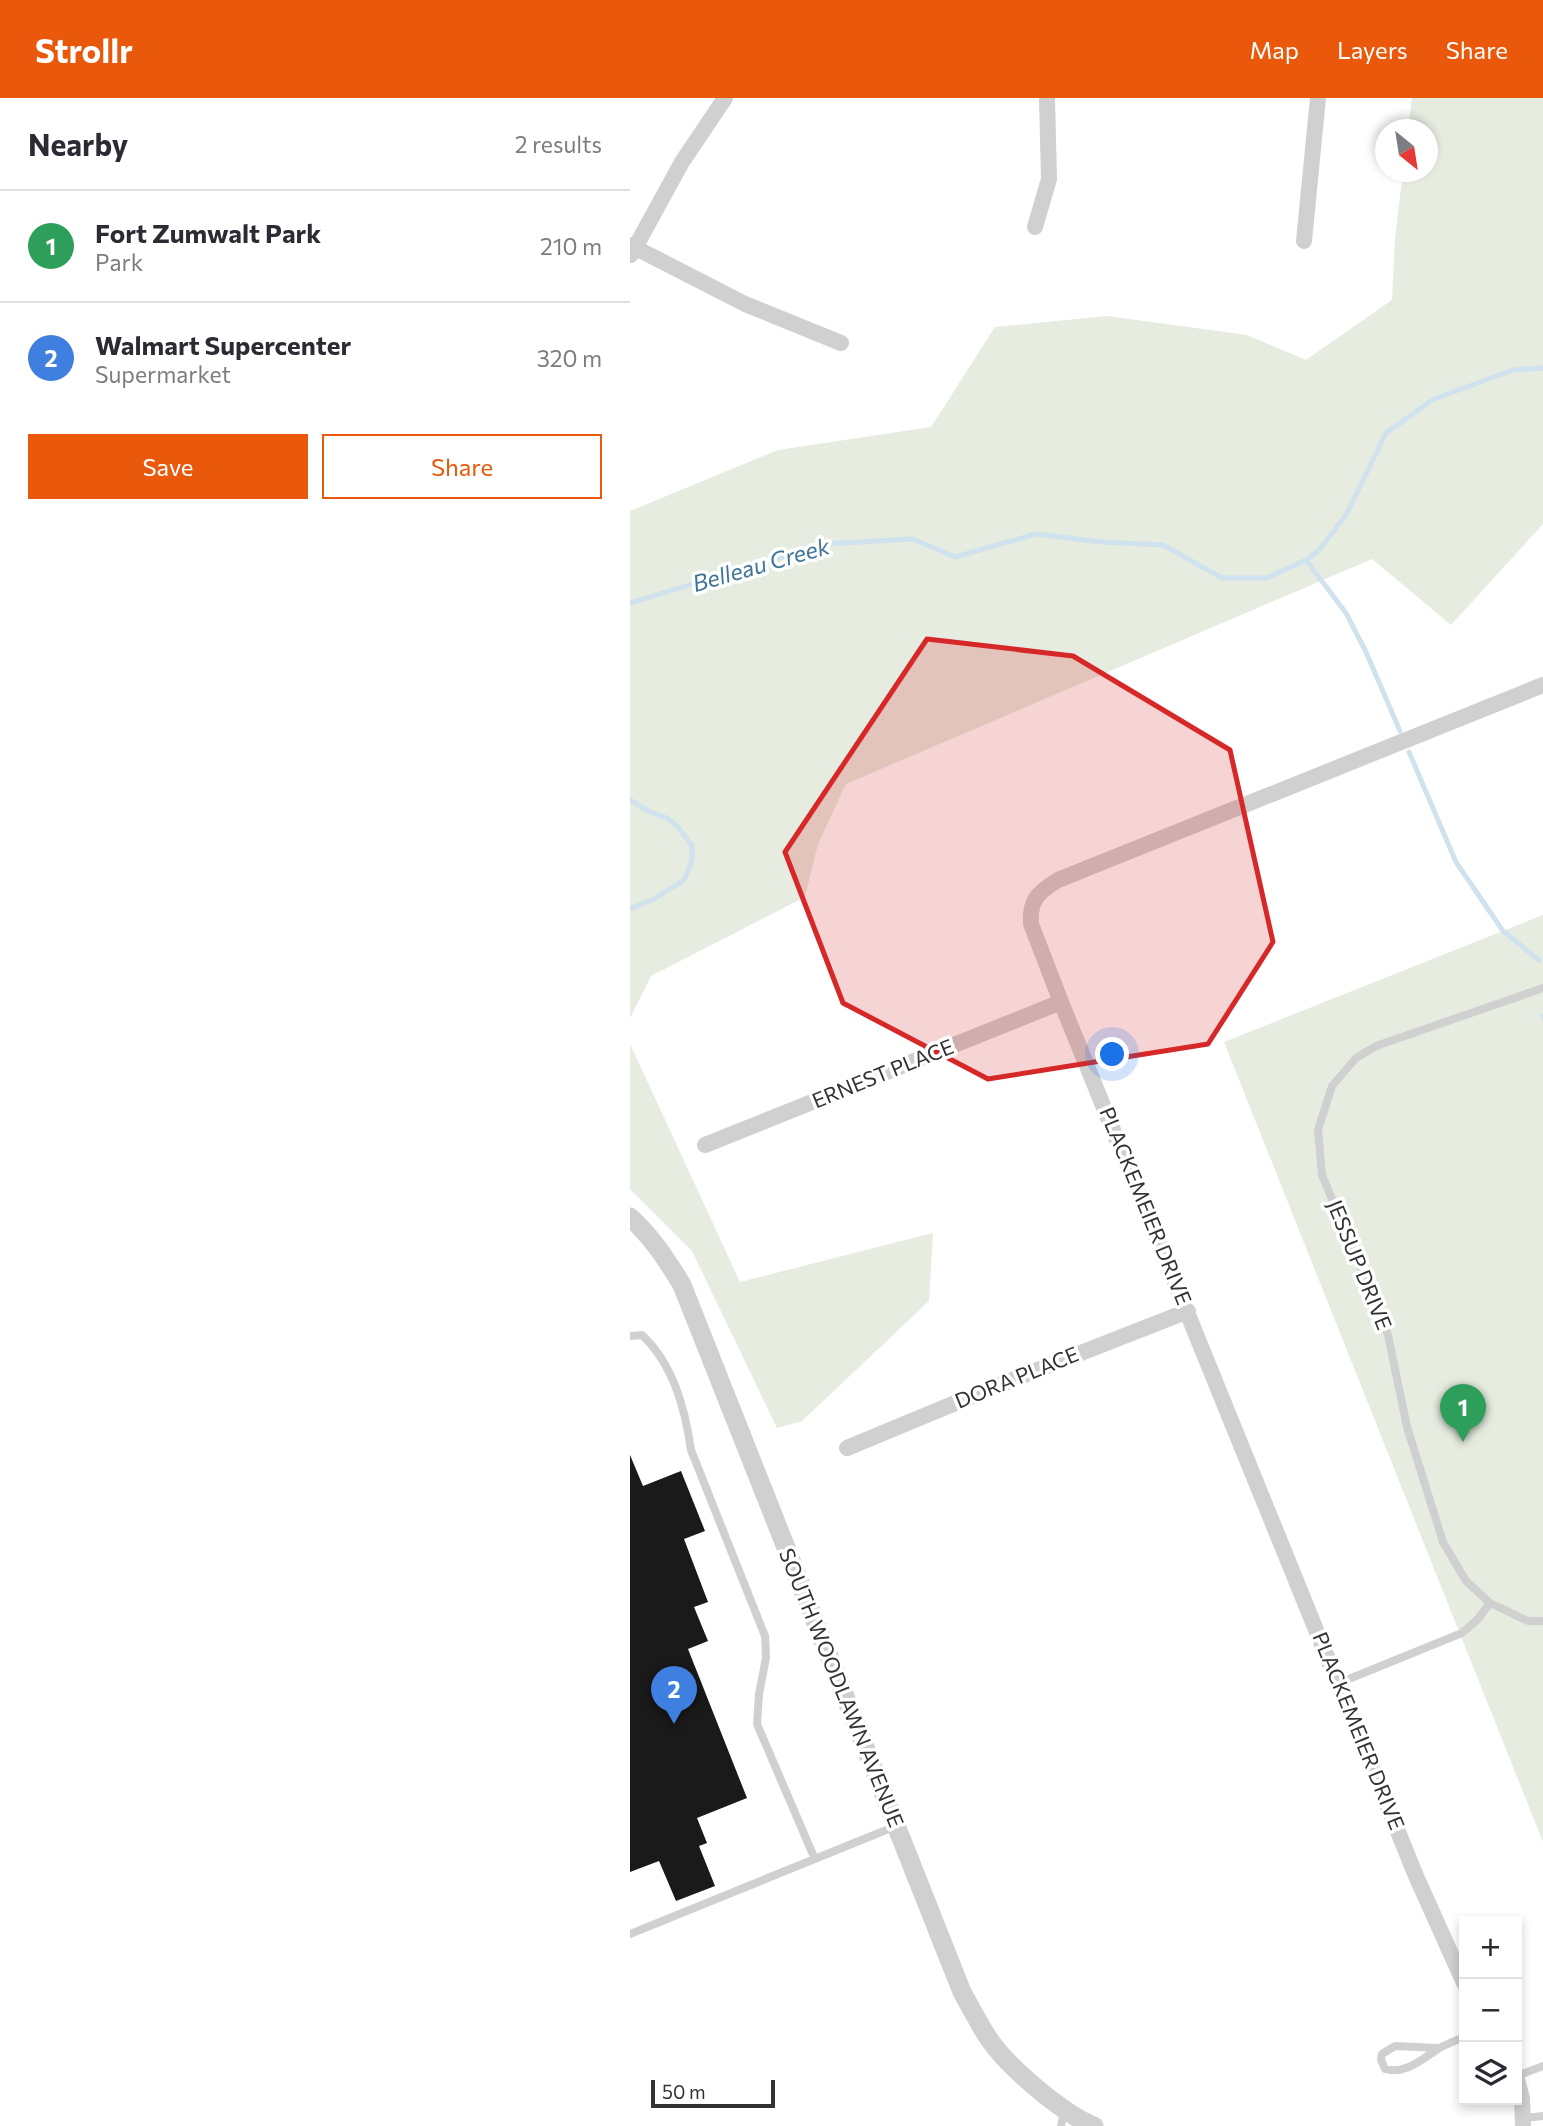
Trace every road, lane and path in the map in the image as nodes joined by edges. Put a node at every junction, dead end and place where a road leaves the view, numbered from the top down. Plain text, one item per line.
1 (725, 98) edge
2 (1047, 98) edge
3 (1318, 98) edge
4 (1035, 227) dead end
5 (1304, 241) dead end
6 (632, 249) edge
7 (841, 343) dead end
8 (1543, 685) edge
9 (1543, 988) edge
10 (1061, 1002) junction
11 (705, 1145) dead end
12 (630, 1217) edge
13 (1188, 1311) junction
14 (630, 1336) edge
15 (847, 1448) dead end
16 (1490, 1603) junction
17 (1543, 1621) edge
18 (1339, 1682) junction
19 (896, 1826) junction
20 (814, 1857) junction
21 (630, 1934) edge
22 (1462, 1979) edge
23 (1459, 2039) edge
24 (1439, 2048) junction
25 (1543, 2067) edge
26 (1522, 2076) edge
27 (1522, 2098) edge
28 (1543, 2116) edge
29 (1063, 2117) edge
30 (1523, 2122) edge
31 (1094, 2126) edge

1 - 6 street
2 - 4 street
3 - 5 street
6 - 7 street
8 - 10 street, PLACKEMEIER DRIVE
9 - 16 lane, JESSUP DRIVE
10 - 11 street, ERNEST PLACE
10 - 13 street, PLACKEMEIER DRIVE
12 - 19 street, SOUTH WOODLAWN AVENUE
13 - 15 street, DORA PLACE
13 - 18 street, PLACKEMEIER DRIVE
14 - 20 lane
16 - 17 lane, JESSUP DRIVE
16 - 18 lane
18 - 22 street, PLACKEMEIER DRIVE
19 - 20 lane
19 - 29 street, SOUTH WOODLAWN AVENUE
20 - 21 lane
23 - 24 lane
24 - 24 lane
25 - 26 lane
27 - 30 street
28 - 30 lane
29 - 31 street, SOUTH WOODLAWN AVENUE

